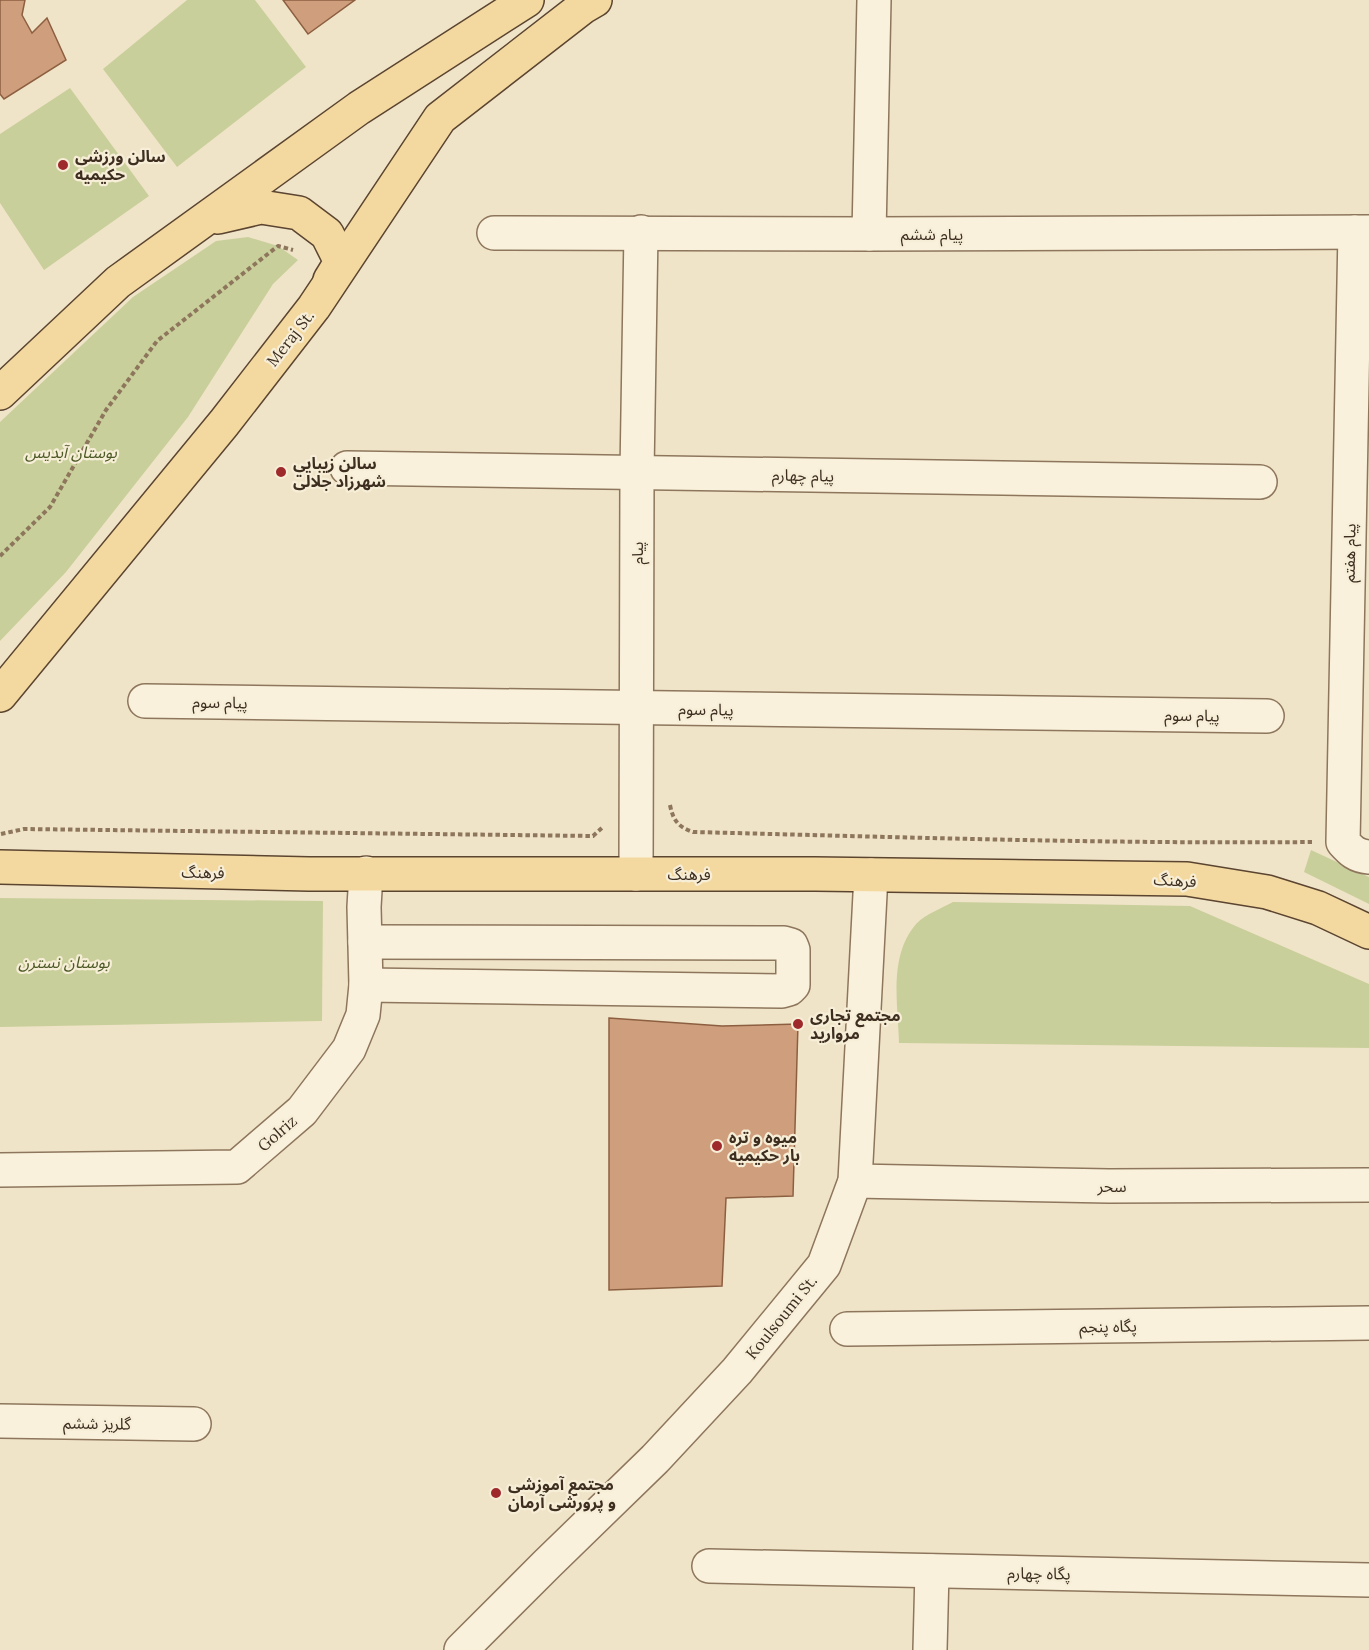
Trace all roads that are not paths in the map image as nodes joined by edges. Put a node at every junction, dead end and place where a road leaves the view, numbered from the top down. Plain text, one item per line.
1 (527, 0) edge
2 (595, 0) edge
3 (874, 0) edge
4 (202, 221) junction
5 (641, 232) junction
6 (1362, 232) edge
7 (494, 233) dead end
8 (869, 234) junction
9 (314, 308) junction
10 (15, 367) edge
11 (1361, 378) edge
12 (0, 393) edge
13 (347, 468) dead end
14 (637, 472) junction
15 (1260, 482) dead end
16 (1359, 615) edge
17 (0, 695) edge
18 (145, 701) dead end
19 (637, 707) junction
20 (1267, 716) dead end
21 (0, 844) edge
22 (1356, 849) edge
23 (0, 867) edge
24 (32, 869) junction
25 (366, 873) junction
26 (636, 874) junction
27 (871, 875) junction
28 (1369, 932) edge
29 (365, 942) junction
30 (366, 985) junction
31 (0, 1170) edge
32 (855, 1181) junction
33 (1369, 1185) edge
34 (1369, 1323) edge
35 (847, 1329) dead end
36 (0, 1421) edge
37 (194, 1424) dead end
38 (709, 1566) dead end
39 (932, 1571) junction
40 (1369, 1580) edge
41 (461, 1650) edge
42 (930, 1650) edge

1 - 4 main road
2 - 9 main road, Meraj St.
3 - 8 street
4 - 9 main road
4 - 10 main road
5 - 7 street, پیام ششم
5 - 8 street, پیام ششم
5 - 14 street, پیام
6 - 8 street, پیام ششم
6 - 11 street, پیام هفتم
9 - 17 main road, Meraj St.
10 - 12 main road
11 - 16 street, پیام هفتم
13 - 14 street, پیام چهارم
14 - 15 street, پیام چهارم
14 - 19 street, پیام
16 - 22 street, پیام هفتم
18 - 19 street, پیام سوم
19 - 20 street, پیام سوم
19 - 26 street, پیام
21 - 24 main road
23 - 24 main road, فرهنگ
24 - 25 main road, فرهنگ
25 - 26 main road, فرهنگ
25 - 29 street, Golriz
26 - 27 main road, فرهنگ
27 - 28 main road, فرهنگ
27 - 32 street, Koulsoumi St.
29 - 30 street, Golriz
29 - 30 street
30 - 31 street, Golriz
32 - 33 street, سحر
32 - 41 street, Koulsoumi St.
34 - 35 street, پگاه پنجم
36 - 37 street, گلریز ششم
38 - 39 street, پگاه چهارم
39 - 40 street, پگاه چهارم
39 - 42 street

